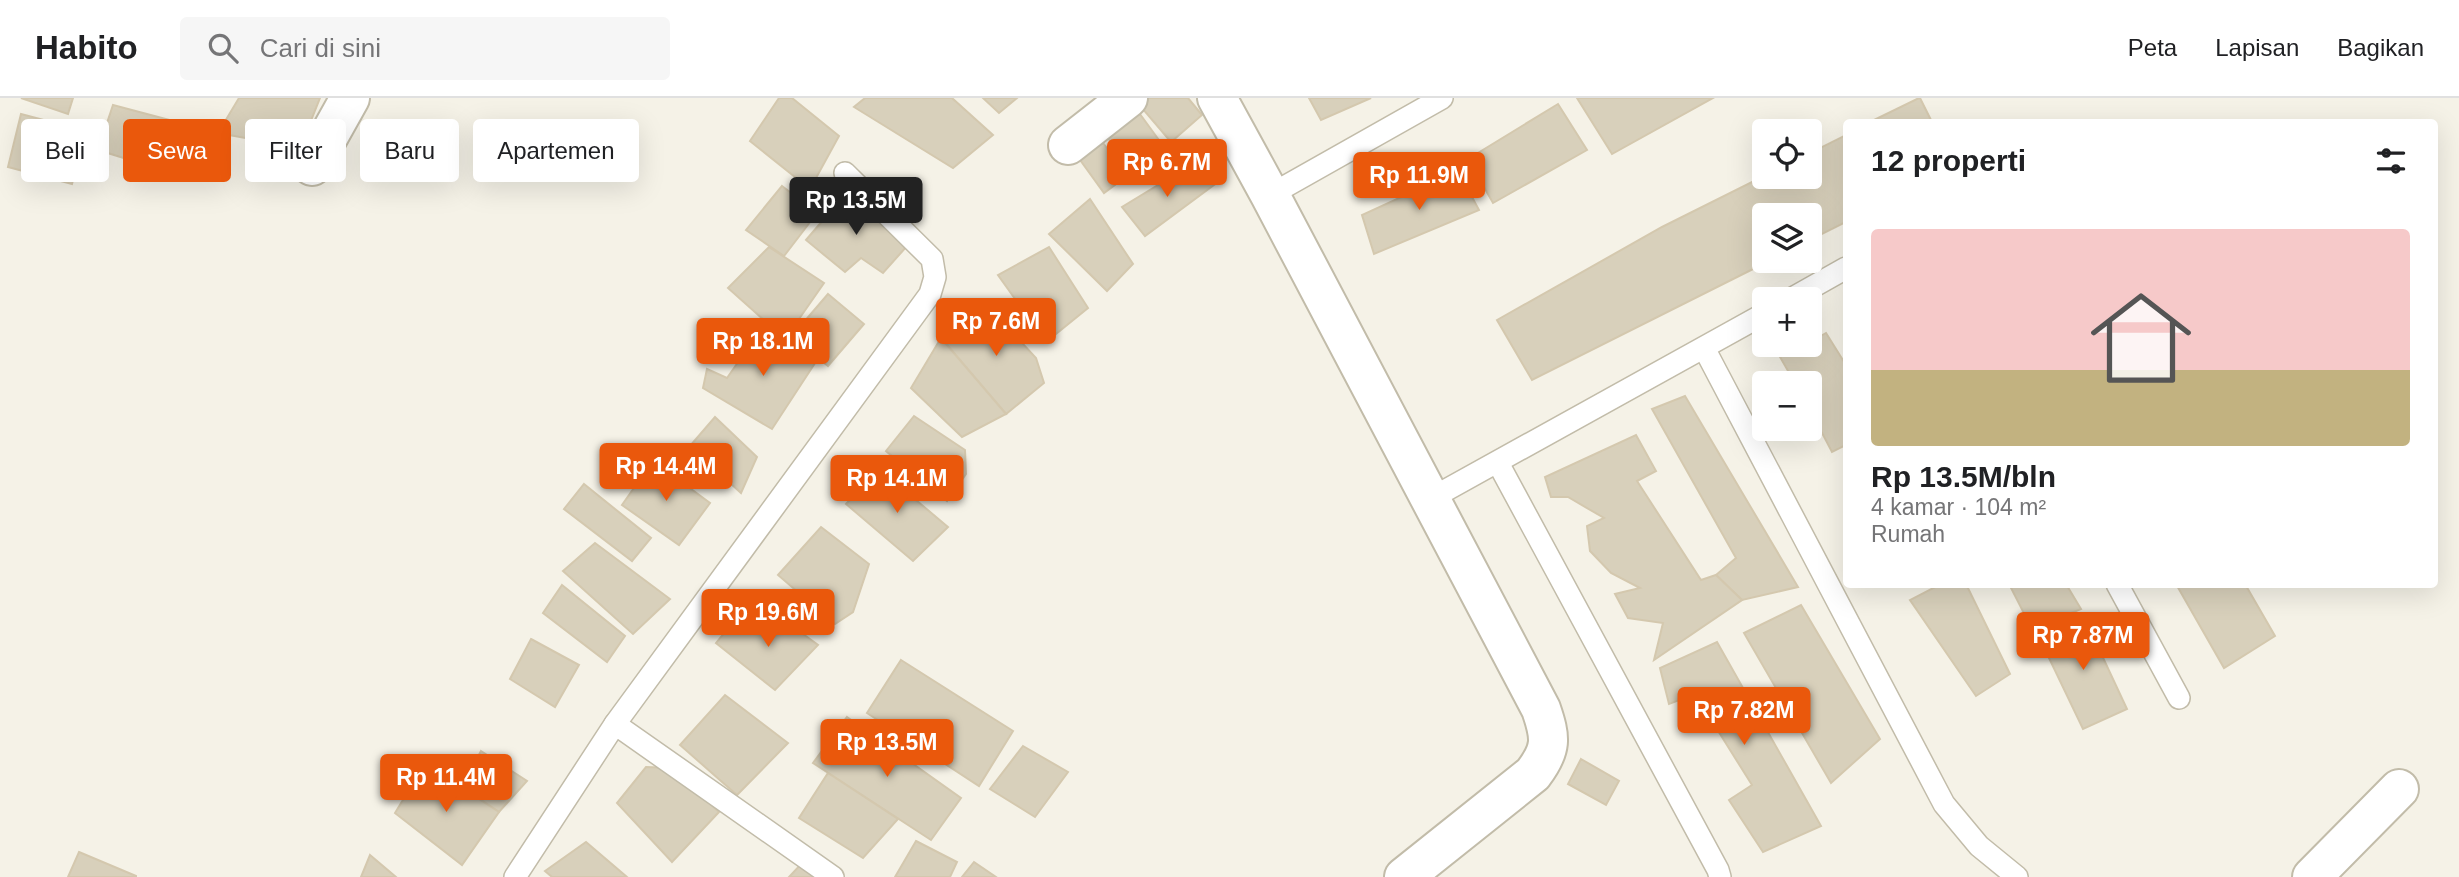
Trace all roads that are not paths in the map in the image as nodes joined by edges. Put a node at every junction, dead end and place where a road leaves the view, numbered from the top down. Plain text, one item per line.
1 (350, 98) edge
2 (1128, 98) edge
3 (1217, 98) edge
4 (1443, 98) edge
5 (338, 119) edge
6 (1068, 145) dead end
7 (845, 173) dead end
8 (1270, 195) junction
9 (1843, 270) edge
10 (1812, 287) edge
11 (1752, 321) edge
12 (1704, 348) junction
13 (1498, 463) junction
14 (1430, 499) junction
15 (2118, 588) edge
16 (2179, 698) dead end
17 (615, 724) junction
18 (2399, 789) dead end
19 (515, 877) edge
20 (833, 877) edge
21 (1404, 877) edge
22 (1720, 877) edge
23 (2017, 877) edge
24 (2312, 877) edge

1 - 5 street
2 - 6 street
3 - 8 street
4 - 8 lane
7 - 17 lane
8 - 14 street
9 - 10 lane
11 - 12 lane
12 - 13 lane
12 - 23 lane
13 - 14 lane
13 - 22 lane
14 - 21 street
15 - 16 lane
17 - 19 lane
17 - 20 lane
18 - 24 street

